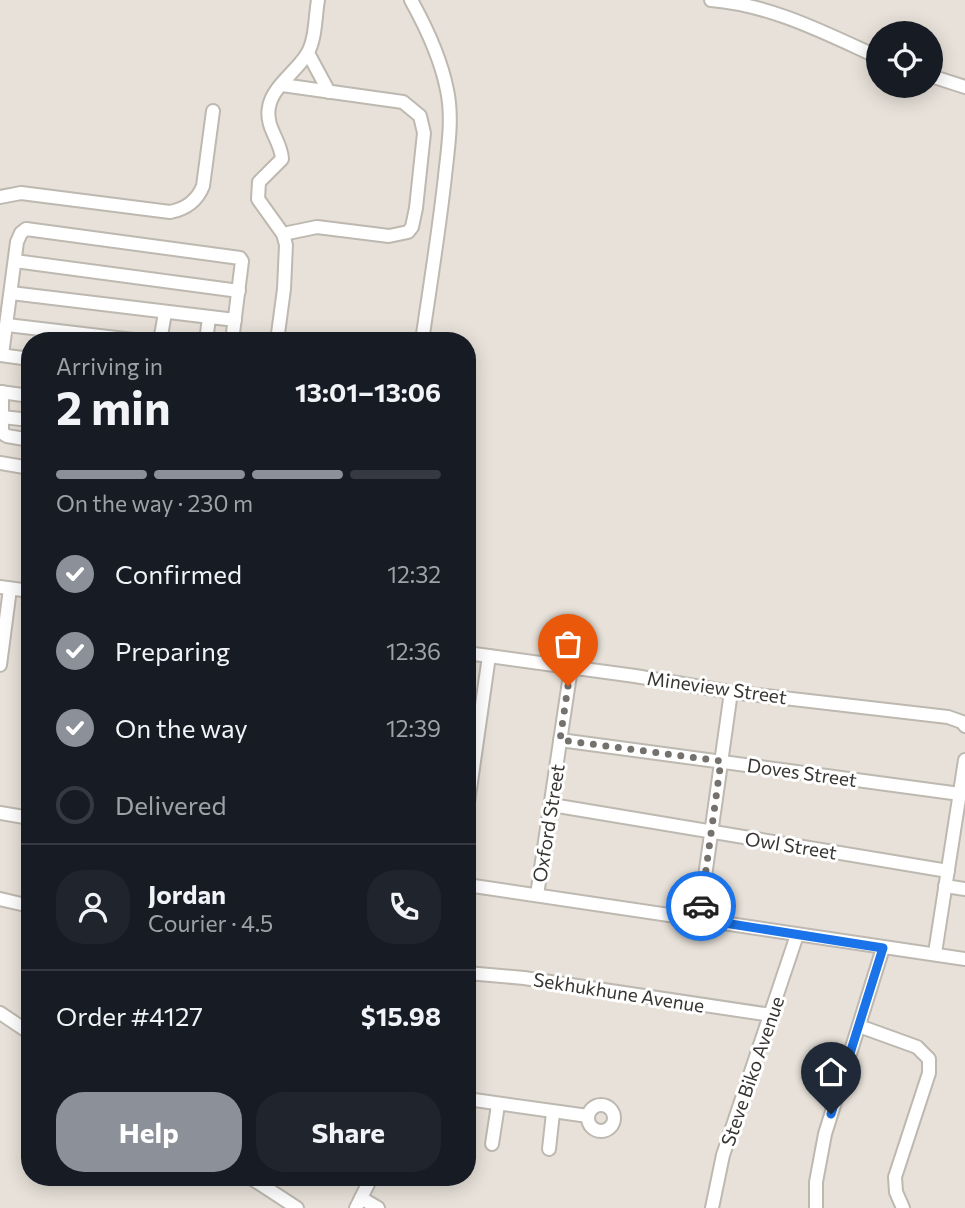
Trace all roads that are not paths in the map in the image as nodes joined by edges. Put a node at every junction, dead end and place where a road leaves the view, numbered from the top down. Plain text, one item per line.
1 (317, 0) edge
2 (710, 0) edge
3 (733, 1) edge
4 (416, 2) edge
5 (866, 52) edge
6 (308, 53) junction
7 (943, 80) edge
8 (282, 85) junction
9 (965, 87) edge
10 (329, 92) junction
11 (213, 111) dead end
12 (0, 197) edge
13 (283, 234) junction
14 (15, 261) junction
15 (239, 291) junction
16 (11, 293) junction
17 (165, 313) junction
18 (209, 318) junction
19 (235, 320) junction
20 (7, 325) junction
21 (66, 332) edge
22 (162, 332) edge
23 (207, 332) edge
24 (233, 332) edge
25 (278, 332) edge
26 (423, 332) edge
27 (1, 355) edge
28 (21, 358) edge
29 (1, 392) edge
30 (21, 395) edge
31 (2, 417) edge
32 (21, 419) edge
33 (21, 438) edge
34 (0, 463) edge
35 (21, 466) edge
36 (5, 588) edge
37 (476, 654) edge
38 (489, 656) junction
39 (0, 665) edge
40 (571, 668) junction
41 (731, 692) junction
42 (965, 726) edge
43 (560, 740) junction
44 (476, 747) edge
45 (965, 760) edge
46 (721, 761) junction
47 (960, 794) junction
48 (552, 806) junction
49 (0, 813) edge
50 (21, 816) edge
51 (711, 832) junction
52 (948, 871) junction
53 (946, 887) junction
54 (476, 888) edge
55 (965, 889) edge
56 (537, 895) junction
57 (0, 899) edge
58 (21, 904) edge
59 (699, 919) junction
60 (797, 934) junction
61 (883, 948) junction
62 (935, 953) junction
63 (965, 959) edge
64 (476, 974) edge
65 (0, 1013) edge
66 (771, 1015) junction
67 (859, 1026) junction
68 (21, 1027) edge
69 (476, 1101) edge
70 (498, 1105) junction
71 (553, 1113) junction
72 (588, 1116) dead end
73 (492, 1144) dead end
74 (548, 1149) dead end
75 (263, 1186) edge
76 (367, 1186) edge
77 (359, 1203) edge
78 (297, 1208) edge
79 (379, 1208) edge
80 (712, 1208) edge
81 (816, 1208) edge
82 (903, 1208) edge

1 - 6 street
2 - 3 street
3 - 5 street
4 - 26 street
6 - 8 street
6 - 10 street
7 - 9 street
8 - 10 street
8 - 13 street
10 - 13 street
11 - 12 street
13 - 25 street
14 - 15 street
14 - 15 street
14 - 16 street
15 - 19 street
16 - 17 street
16 - 20 street
17 - 18 street
17 - 22 street
18 - 19 street
18 - 23 street
19 - 24 street
20 - 21 street
20 - 27 street
27 - 28 street
29 - 30 street
29 - 31 street
31 - 32 street
31 - 33 street
34 - 35 street
36 - 39 street
37 - 38 street, Mineview Street
38 - 40 street, Mineview Street
38 - 44 street
40 - 41 street, Mineview Street
40 - 43 street, Oxford Street
41 - 42 street, Mineview Street
41 - 46 street
43 - 46 street, Doves Street
43 - 48 street, Oxford Street
45 - 47 street
46 - 47 street, Doves Street
46 - 51 street
47 - 52 street
48 - 51 street, Owl Street
48 - 56 street, Oxford Street
49 - 50 street
51 - 52 street, Owl Street
51 - 59 street
52 - 53 street
53 - 55 street
53 - 62 street
54 - 56 street
56 - 59 street
57 - 58 street
59 - 60 street
60 - 61 street
60 - 66 street, Steve Biko Avenue
61 - 62 street
61 - 67 street
62 - 63 street
64 - 66 street, Sekhukhune Avenue
65 - 68 street
66 - 80 street, Steve Biko Avenue
67 - 81 street
67 - 82 street
69 - 70 street
70 - 71 street
70 - 73 street
71 - 72 street
71 - 74 street
75 - 78 street
76 - 77 street
77 - 79 street

